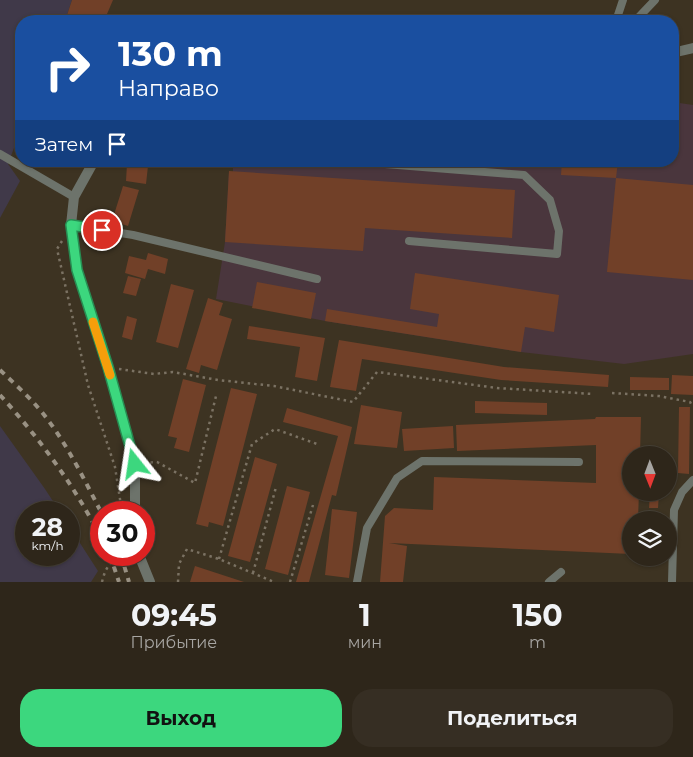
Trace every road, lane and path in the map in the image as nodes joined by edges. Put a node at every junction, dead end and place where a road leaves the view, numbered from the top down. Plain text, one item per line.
1 (623, 0) edge
2 (655, 0) edge
3 (618, 15) edge
4 (641, 15) edge
5 (693, 48) edge
6 (679, 51) edge
7 (0, 154) edge
8 (15, 163) edge
9 (22, 167) edge
10 (91, 167) edge
11 (423, 167) edge
12 (74, 197) junction
13 (71, 225) junction
14 (409, 241) dead end
15 (317, 278) dead end
16 (108, 367) junction
17 (612, 393) dead end
18 (593, 394) dead end
19 (216, 396) dead end
20 (693, 407) edge
21 (317, 444) dead end
22 (580, 462) dead end
23 (135, 464) junction
24 (693, 480) edge
25 (276, 487) dead end
26 (121, 501) edge
27 (135, 501) edge
28 (313, 505) dead end
29 (219, 559) junction
30 (108, 566) edge
31 (143, 566) edge
32 (561, 572) dead end
33 (253, 573) junction
34 (102, 582) edge
35 (150, 582) edge
36 (178, 582) edge
37 (274, 582) edge
38 (290, 582) edge
39 (357, 582) edge
40 (549, 582) edge
41 (672, 582) edge

1 - 3 lane
2 - 4 lane
5 - 6 street
7 - 8 lane
9 - 12 lane
10 - 12 street
11 - 14 lane
12 - 13 street
13 - 15 lane
13 - 16 street
13 - 26 path
16 - 18 path
16 - 23 street
17 - 20 path
19 - 23 path
21 - 29 path
22 - 39 lane
23 - 27 street
24 - 41 lane
25 - 33 path
28 - 38 path
29 - 33 path
29 - 36 path
30 - 34 path
31 - 35 street
32 - 40 lane
33 - 37 path

